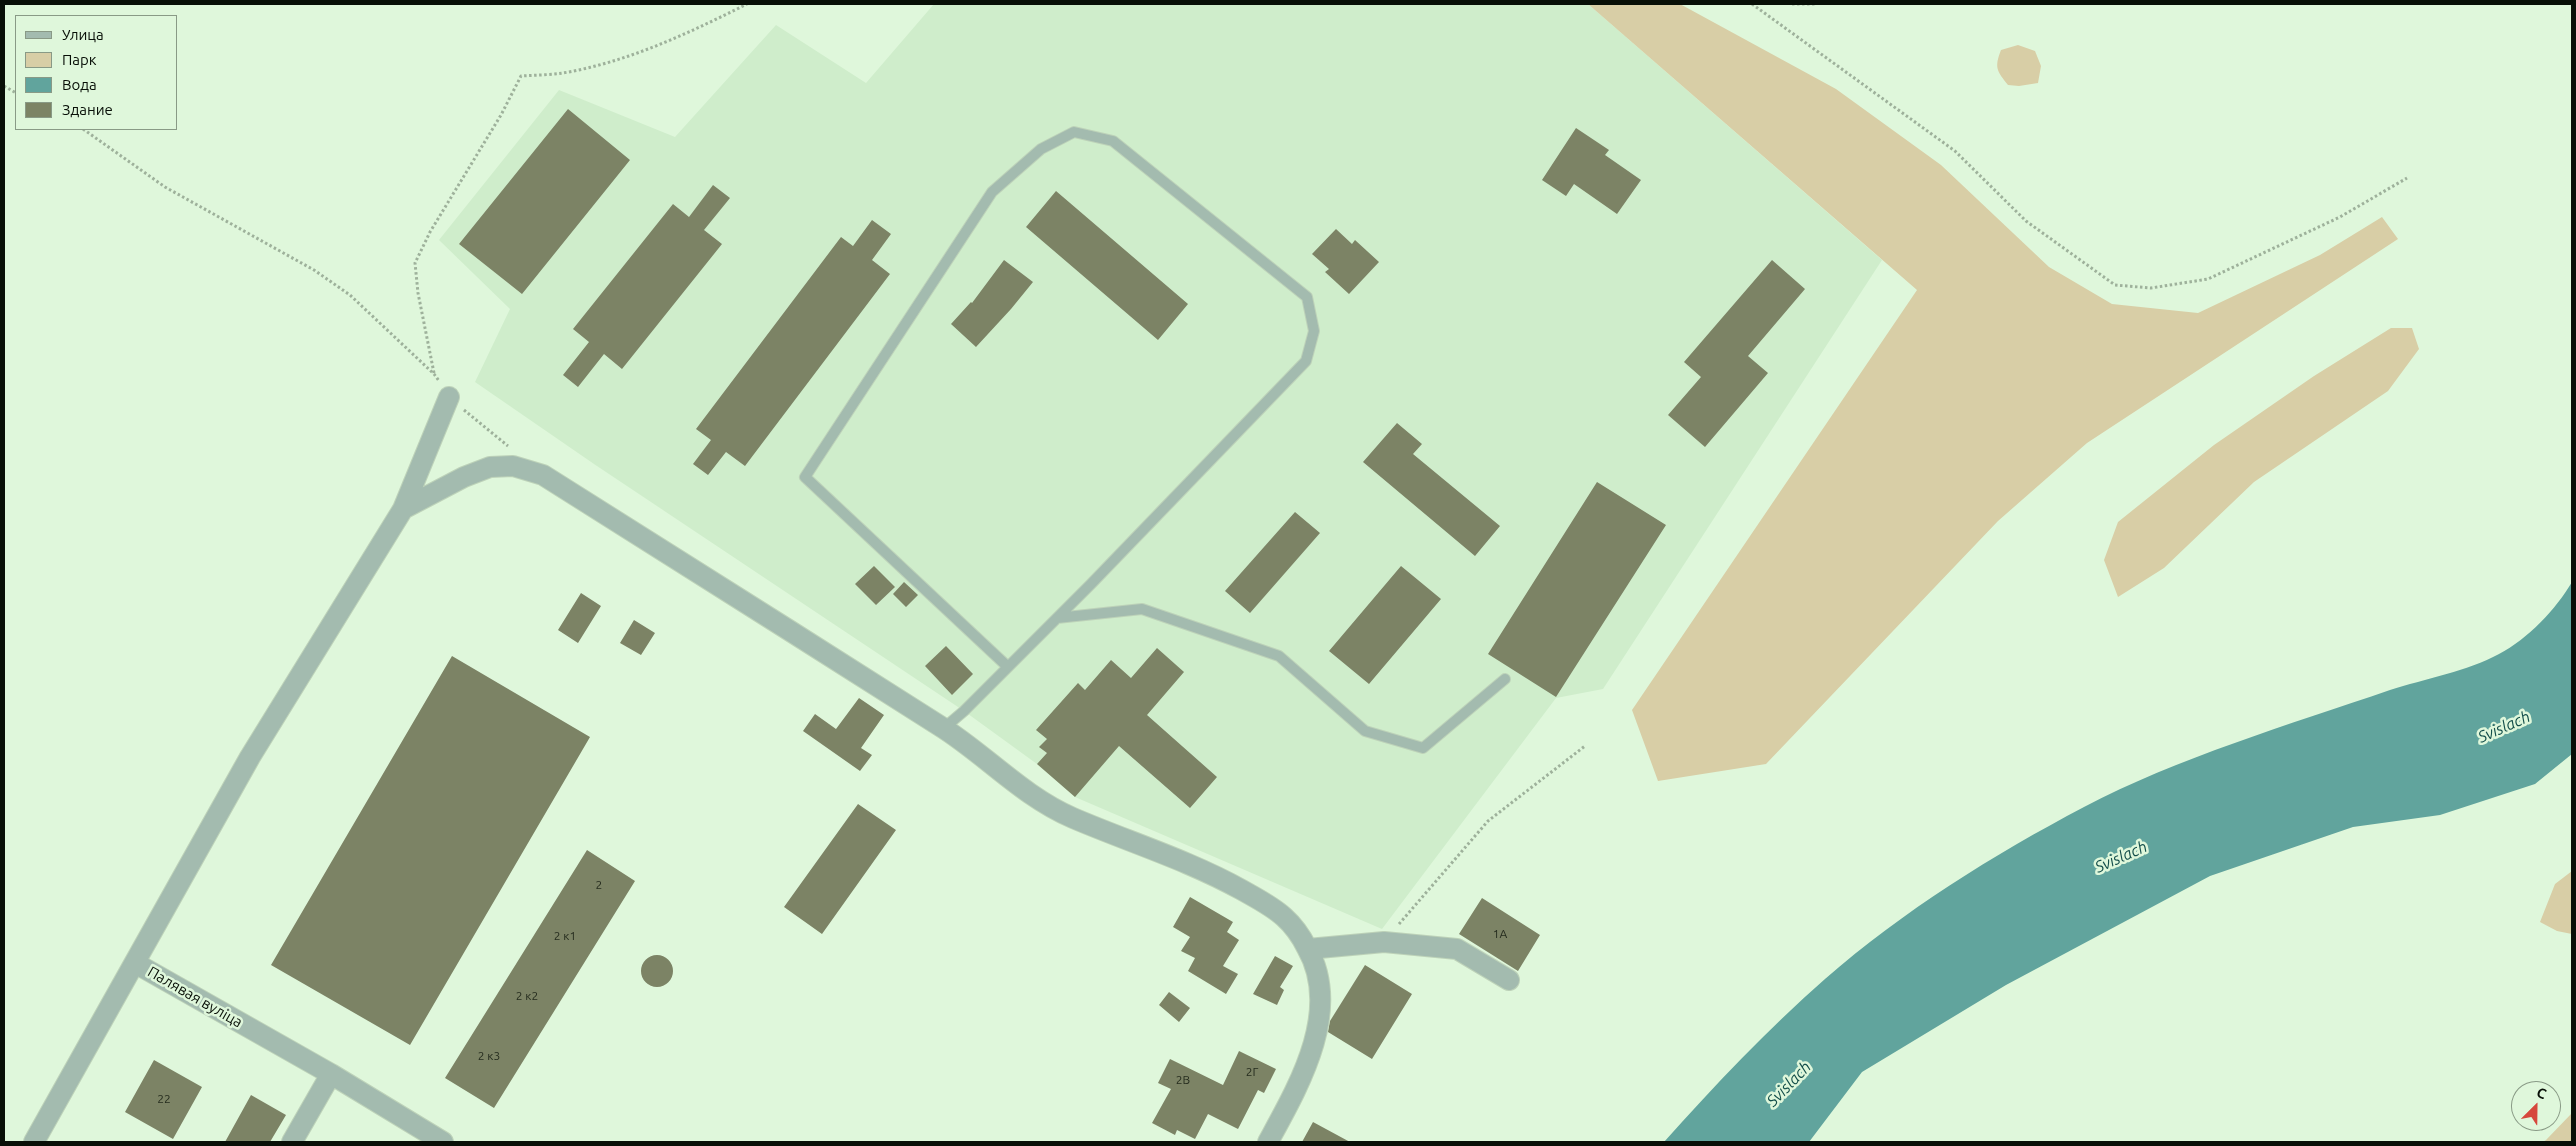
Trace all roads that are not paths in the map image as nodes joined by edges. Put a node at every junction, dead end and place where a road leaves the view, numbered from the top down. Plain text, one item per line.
1 (449, 397) road end
2 (402, 509) junction
3 (1057, 618) junction
4 (1008, 667) junction
5 (1505, 679) dead end
6 (944, 728) junction
7 (1308, 949) junction
8 (135, 963) junction
9 (1509, 980) dead end
10 (331, 1074) junction
11 (34, 1142) edge
12 (292, 1142) edge
13 (442, 1142) edge
14 (1268, 1142) edge

1 - 2 street
2 - 6 street
2 - 8 street
3 - 4 lane
3 - 4 lane
3 - 5 lane
4 - 6 lane
6 - 7 street
7 - 9 street
7 - 14 street
8 - 10 street, Палявая вуліца
8 - 11 street, Палявая вуліца
10 - 12 street
10 - 13 street, Палявая вуліца

